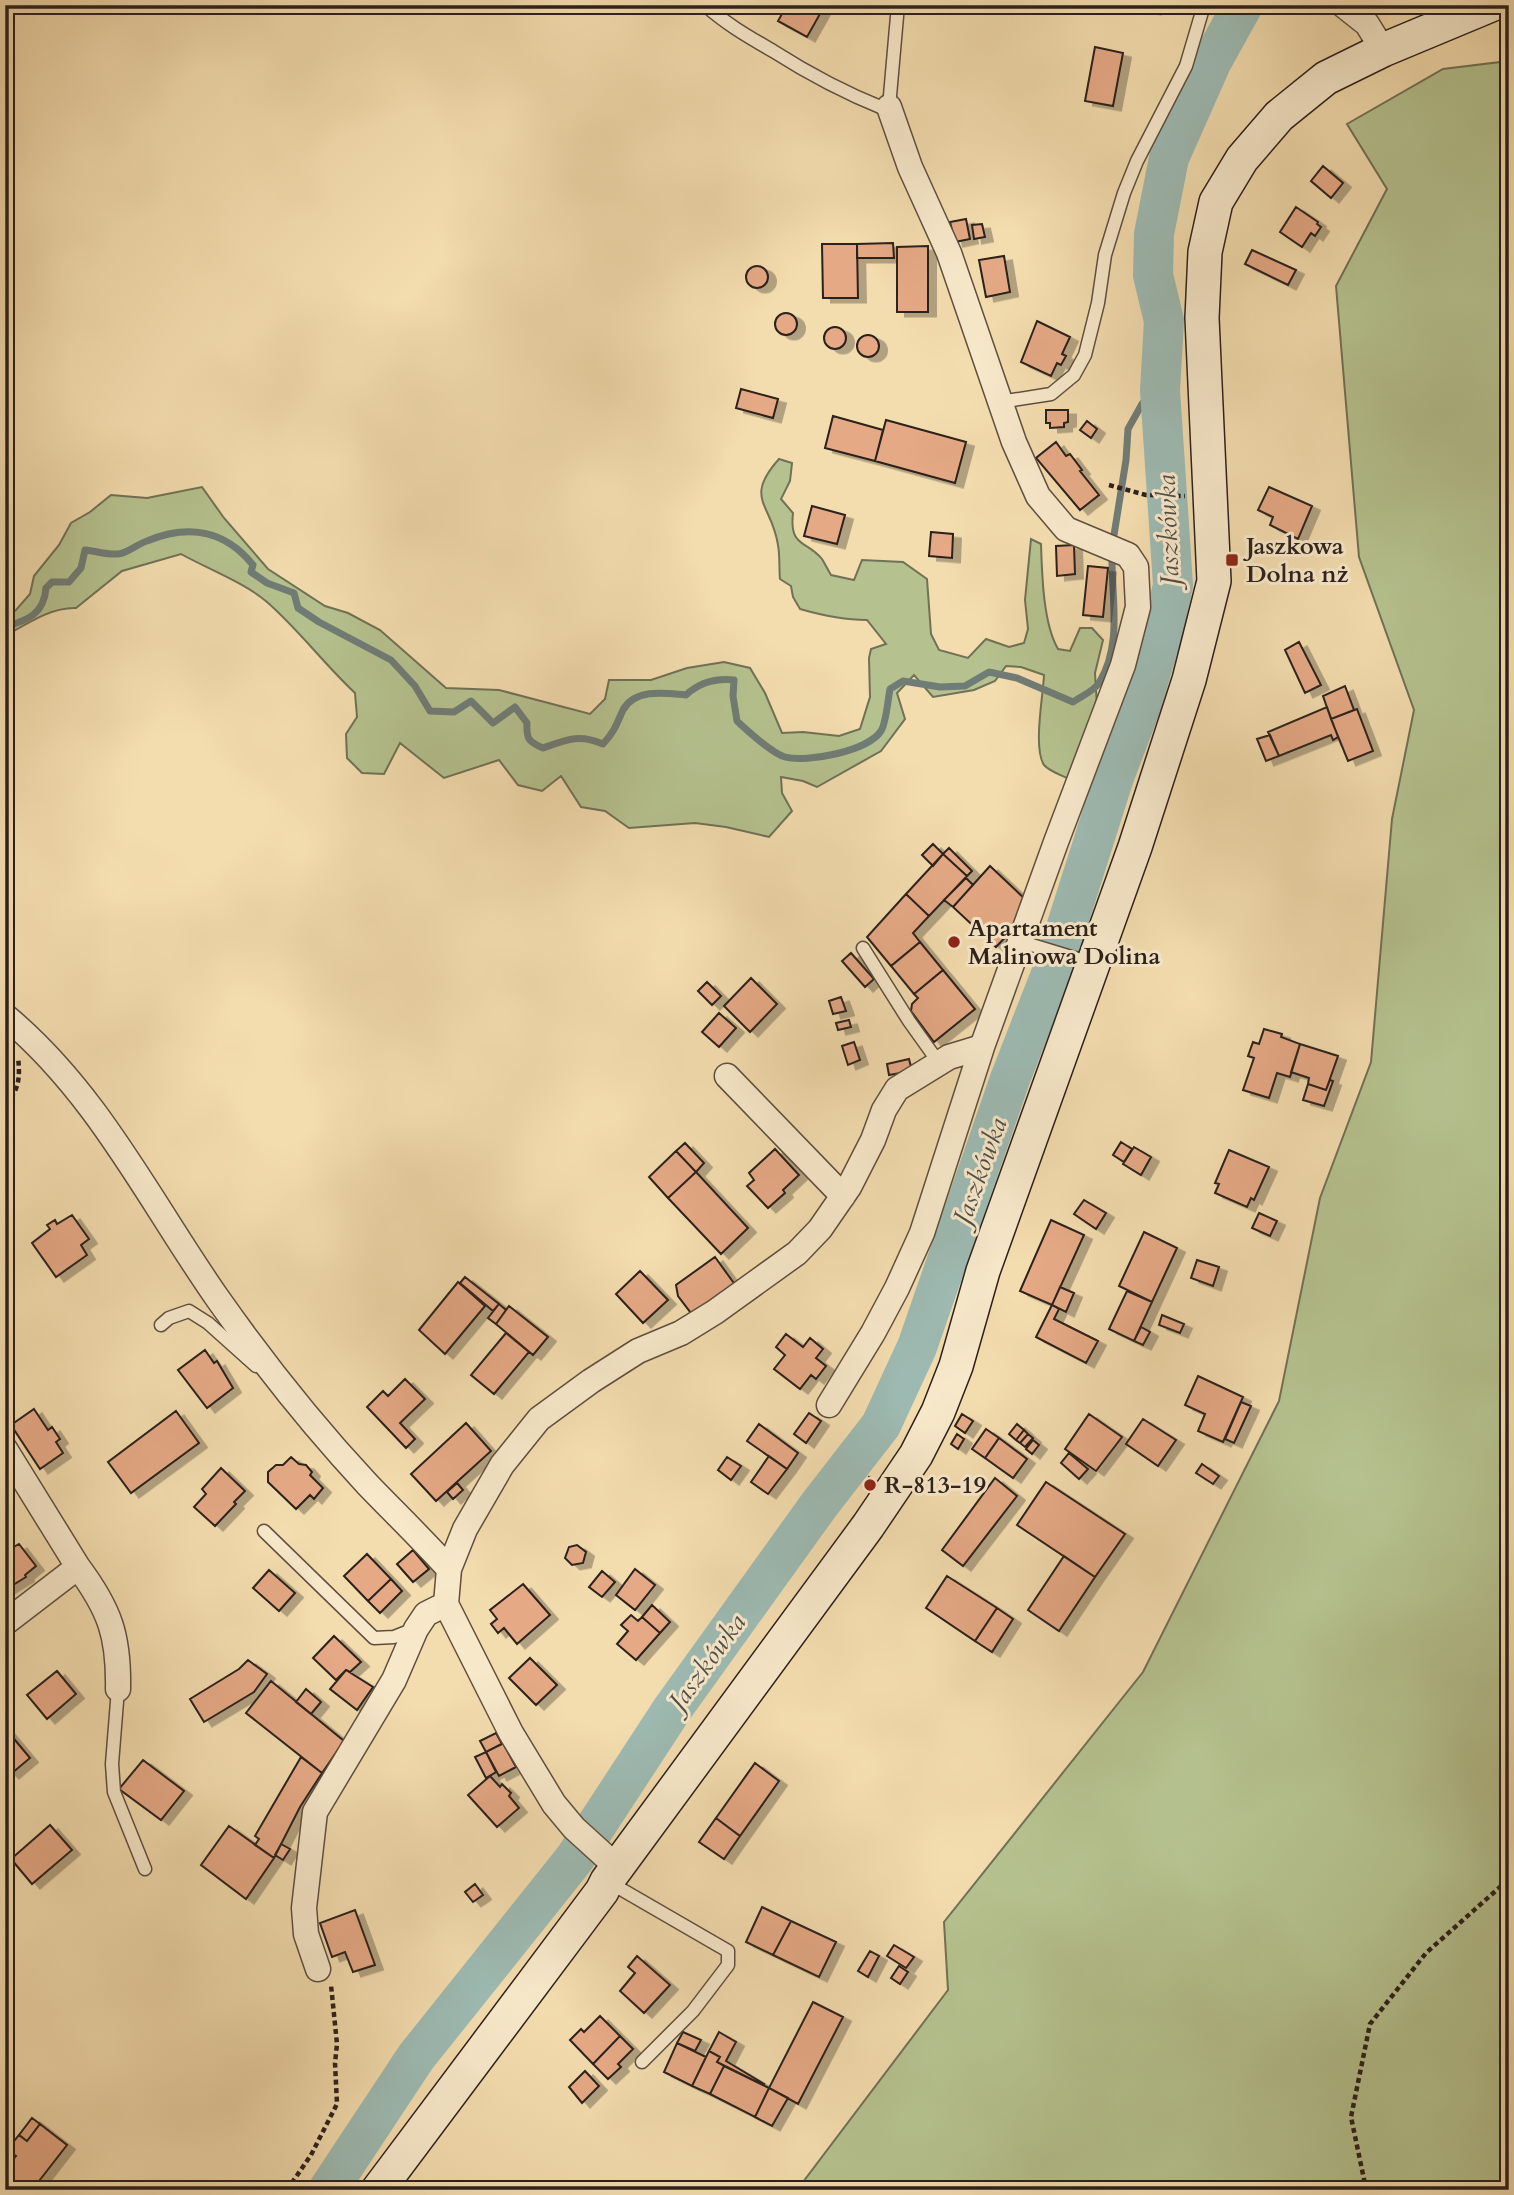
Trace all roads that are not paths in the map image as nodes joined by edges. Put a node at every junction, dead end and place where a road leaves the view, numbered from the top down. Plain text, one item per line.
1 (705, 5) edge
2 (898, 5) edge
3 (1204, 5) edge
4 (1343, 5) edge
5 (1491, 5) edge
6 (1383, 50) junction
7 (889, 107) junction
8 (1000, 402) junction
9 (1031, 944) junction
10 (863, 948) dead end
11 (1086, 962) junction
12 (10, 1020) edge
13 (982, 1047) junction
14 (939, 1063) junction
15 (727, 1076) dead end
16 (843, 1196) junction
17 (161, 1325) dead end
18 (288, 1389) junction
19 (830, 1405) dead end
20 (5, 1449) edge
21 (264, 1531) dead end
22 (78, 1567) junction
23 (449, 1569) junction
24 (446, 1604) junction
25 (5, 1623) edge
26 (416, 1629) junction
27 (118, 1689) joint
28 (608, 1866) junction
29 (145, 1869) dead end
30 (318, 1969) road end
31 (642, 2062) dead end
32 (378, 2190) edge

1 - 7 lane
2 - 7 lane
3 - 8 lane
4 - 6 street
5 - 6 street
6 - 11 street
7 - 8 street
8 - 9 street
9 - 11 lane
9 - 13 street
10 - 14 lane
11 - 28 street
12 - 18 street
13 - 14 street
13 - 19 street
14 - 16 street
15 - 16 street
16 - 23 street
17 - 18 lane
18 - 23 street
20 - 22 street
21 - 26 lane
22 - 25 street
22 - 27 street
23 - 24 street
24 - 26 street
24 - 28 street
26 - 30 street
27 - 29 lane
28 - 31 lane
28 - 32 street

